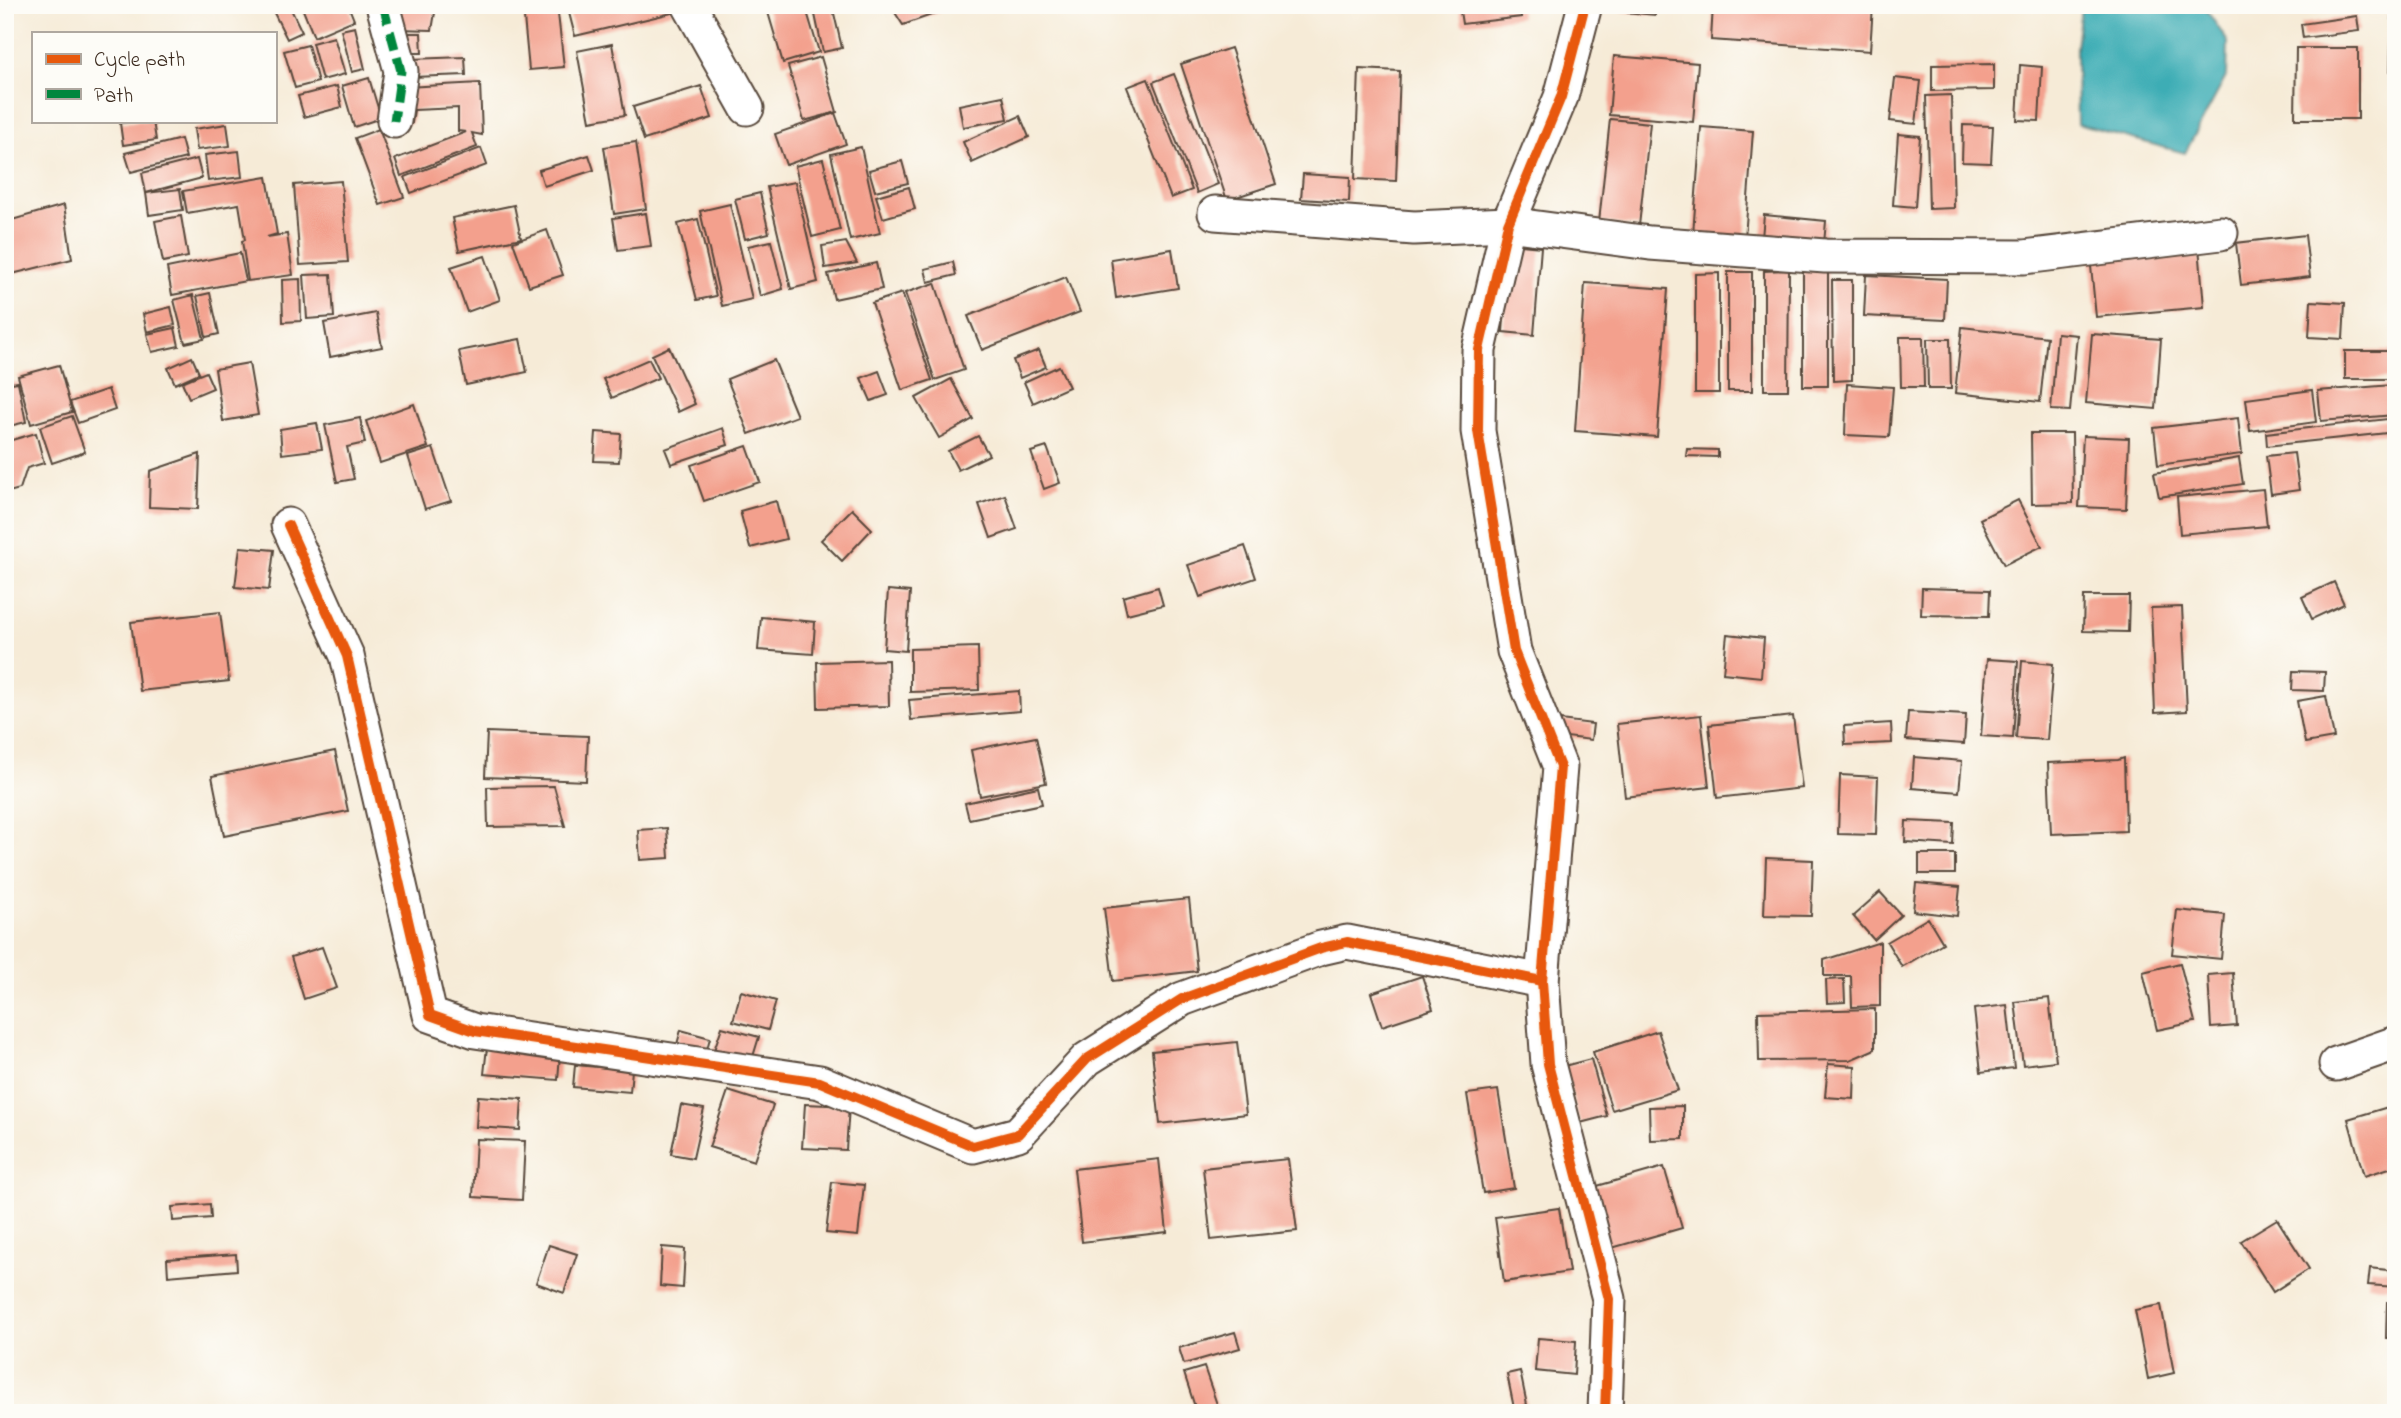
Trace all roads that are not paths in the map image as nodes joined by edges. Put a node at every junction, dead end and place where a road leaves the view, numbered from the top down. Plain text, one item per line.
1 (383, 5) edge
2 (689, 5) edge
3 (1585, 5) edge
4 (747, 108) dead end
5 (394, 121) dead end
6 (1215, 213) dead end
7 (1508, 224) junction
8 (2221, 233) dead end
9 (288, 525) dead end
10 (1542, 981) junction
11 (2396, 1043) edge
12 (2336, 1064) dead end
13 (1605, 1413) edge

1 - 5 street
2 - 4 street
3 - 7 street
6 - 7 street
7 - 8 street
7 - 10 street
9 - 10 street
10 - 13 street
11 - 12 street

